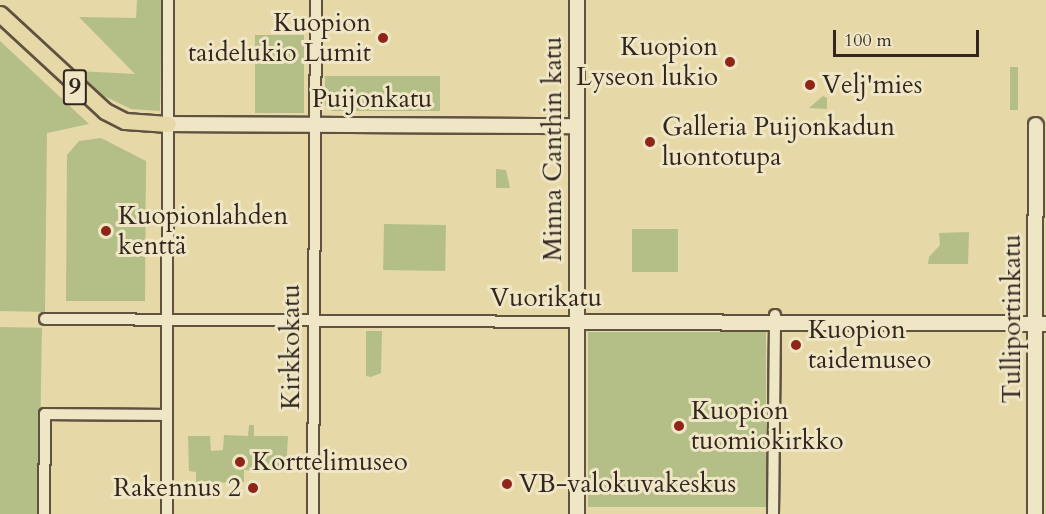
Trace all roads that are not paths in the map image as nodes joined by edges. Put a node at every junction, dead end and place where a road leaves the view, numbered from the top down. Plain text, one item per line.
1 (168, 0) edge
2 (316, 0) edge
3 (577, 0) edge
4 (0, 14) edge
5 (315, 123) junction
6 (168, 124) junction
7 (577, 126) junction
8 (1041, 126) edge
9 (45, 319) dead end
10 (775, 319) junction
11 (167, 320) junction
12 (314, 320) junction
13 (577, 322) junction
14 (1041, 324) edge
15 (167, 415) junction
16 (44, 514) edge
17 (167, 514) edge
18 (313, 514) edge
19 (577, 514) edge
20 (773, 514) edge
21 (1035, 514) edge

1 - 6 street
2 - 5 street, Kirkkokatu
3 - 7 main road, Minna Canthin katu
4 - 6 main road, 9
5 - 6 main road, Puijonkatu / 9
5 - 7 main road, Puijonkatu / 9
5 - 12 street, Kirkkokatu
6 - 11 street
7 - 13 main road, Minna Canthin katu
8 - 14 main road, Tulliportinkatu
9 - 11 street, Vuorikatu
10 - 13 main road, Vuorikatu
10 - 14 main road, Vuorikatu
10 - 20 street
11 - 12 street, Vuorikatu
11 - 15 street
12 - 13 street, Vuorikatu
12 - 18 street, Kirkkokatu
13 - 19 main road, Minna Canthin katu
14 - 21 main road, Tulliportinkatu
15 - 16 street
15 - 17 street

